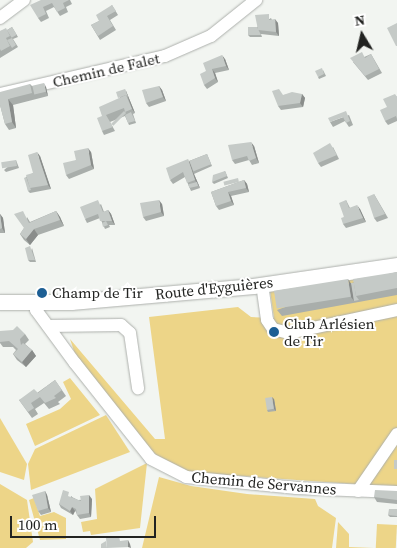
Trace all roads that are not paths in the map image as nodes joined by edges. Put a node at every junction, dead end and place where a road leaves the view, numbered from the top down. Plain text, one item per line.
1 (24, 0) edge
2 (256, 0) edge
3 (0, 18) edge
4 (0, 94) edge
5 (397, 265) edge
6 (262, 284) junction
7 (0, 302) edge
8 (36, 302) junction
9 (397, 310) edge
10 (48, 326) junction
11 (138, 388) dead end
12 (397, 434) edge
13 (358, 491) junction
14 (397, 492) edge

1 - 3 street
2 - 4 street, Chemin de Falet
5 - 6 main road, Route d'Eyguières
6 - 8 main road, Route d'Eyguières
6 - 9 street
7 - 8 main road, Route d'Eyguières
8 - 10 street, Chemin de Servannes
10 - 11 street
10 - 13 street, Chemin de Servannes
12 - 13 street
13 - 14 street, Chemin de Servannes

